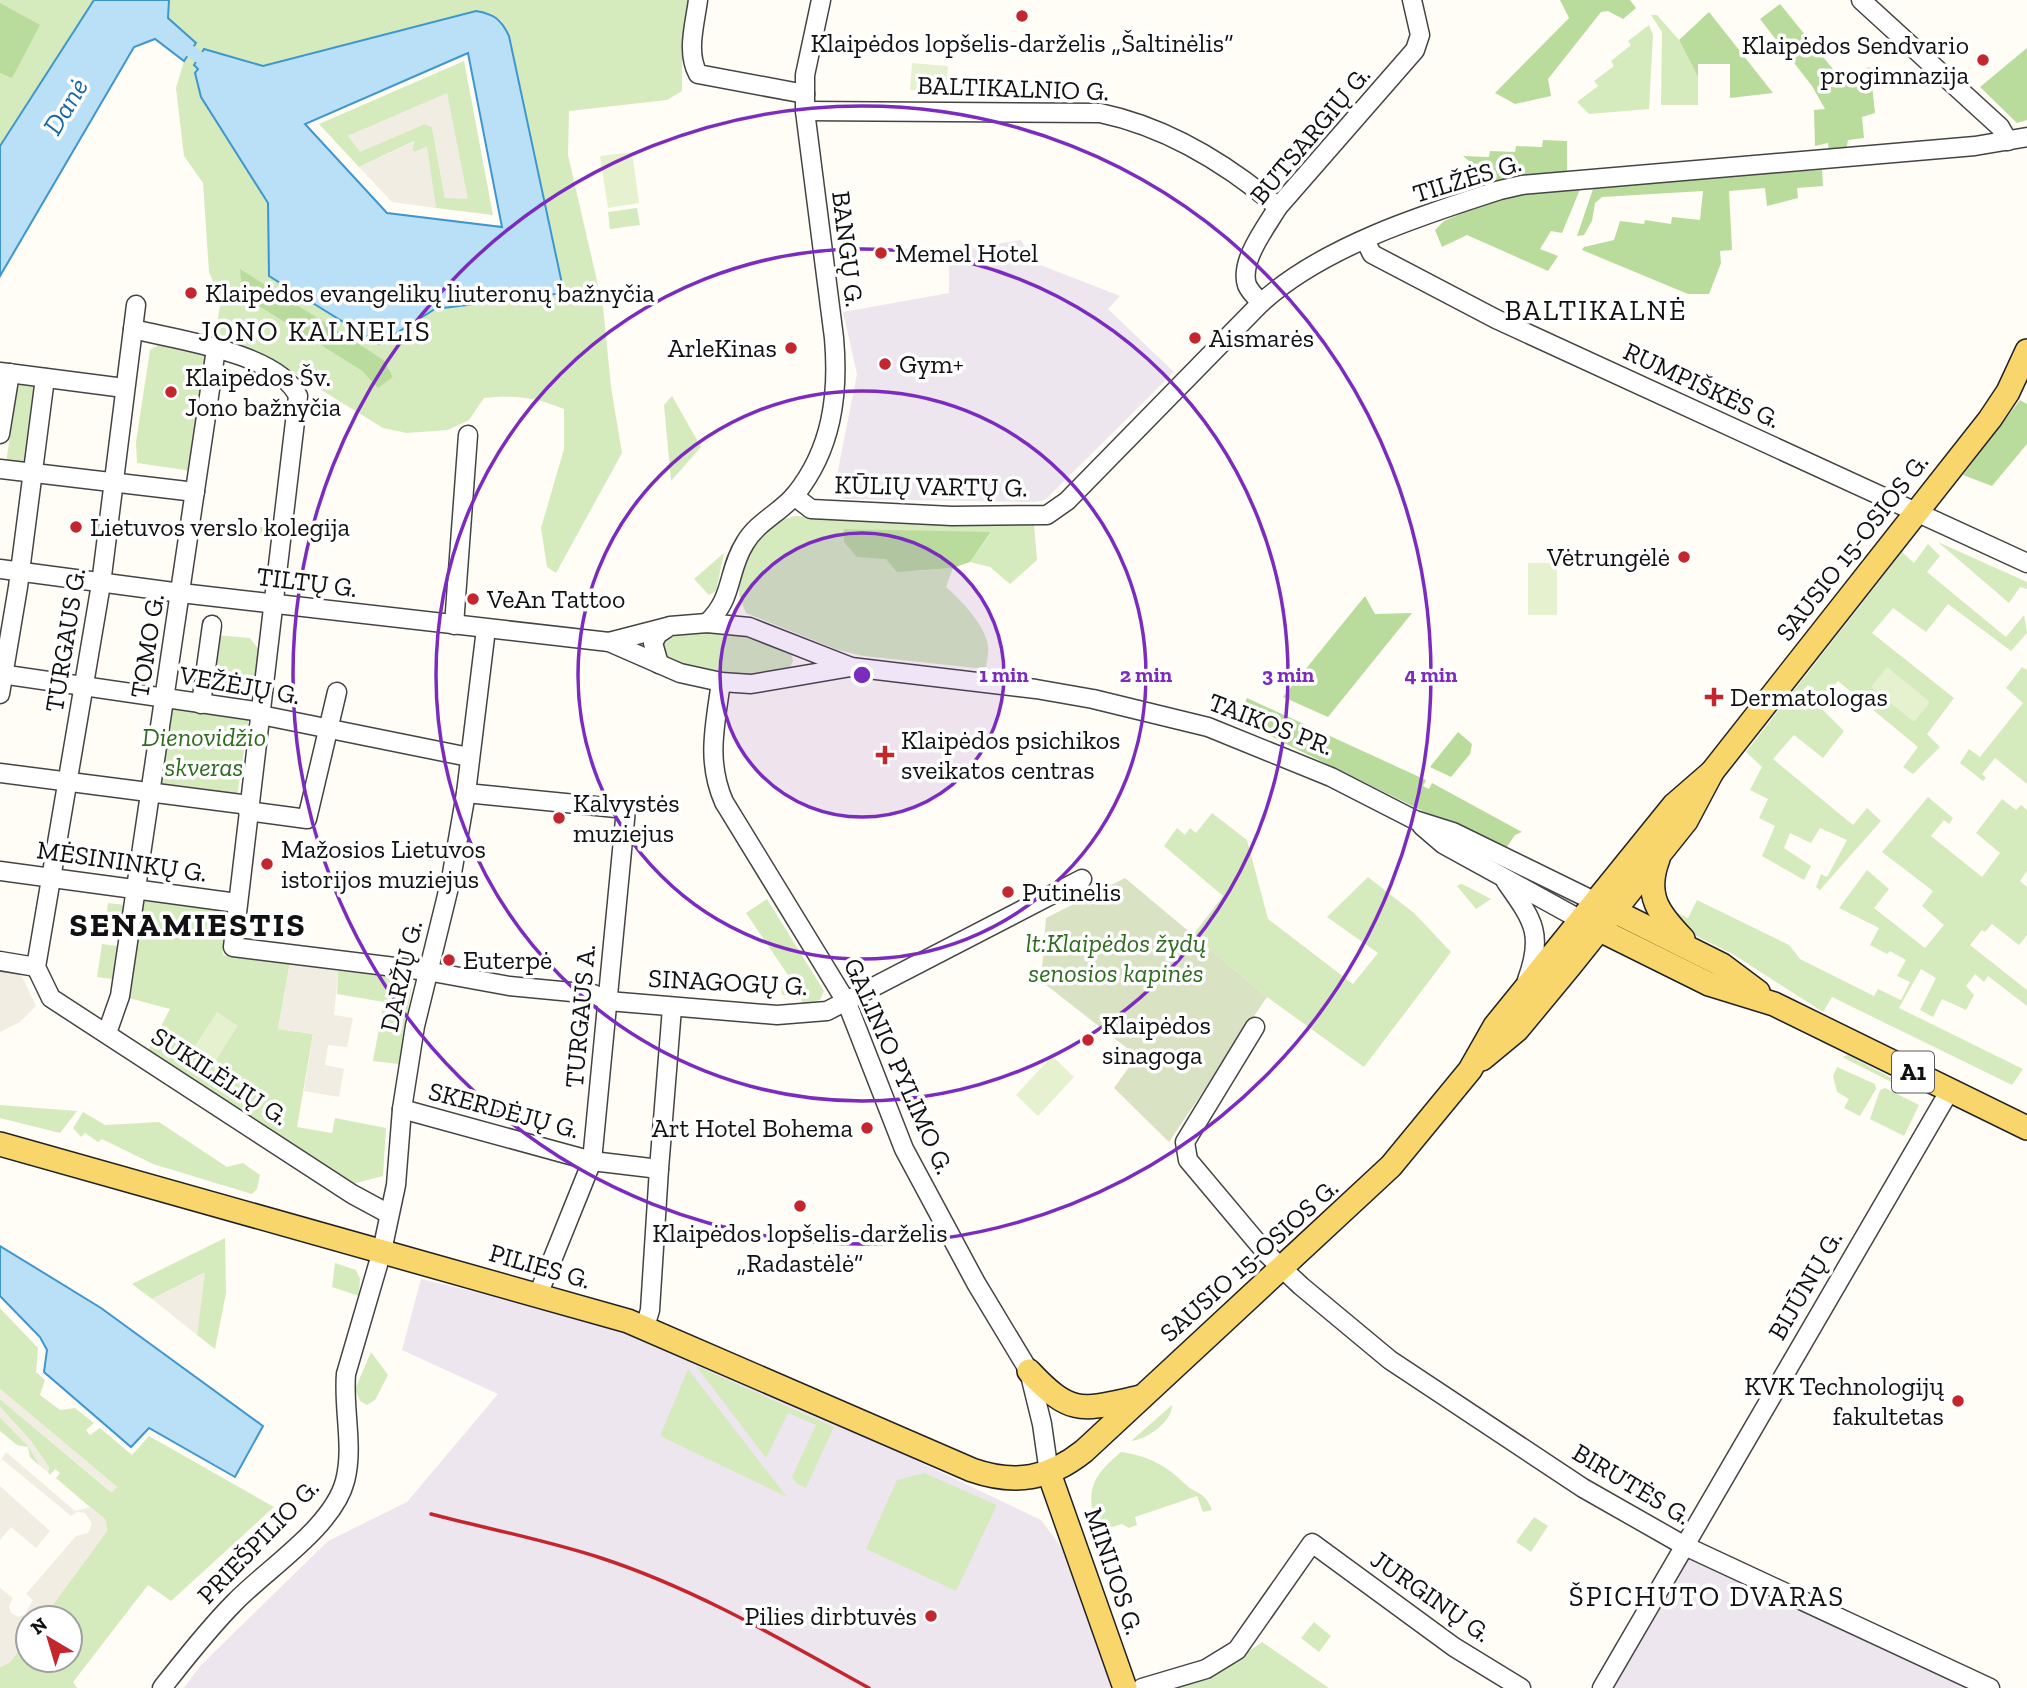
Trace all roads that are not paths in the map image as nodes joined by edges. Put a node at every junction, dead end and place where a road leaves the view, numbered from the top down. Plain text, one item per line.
1 (698, 0) edge
2 (821, 0) edge
3 (1412, 0) edge
4 (1861, 0) edge
5 (805, 102) junction
6 (2027, 137) edge
7 (2008, 141) junction
8 (1278, 207) junction
9 (1365, 240) junction
10 (1261, 303) junction
11 (136, 305) dead end
12 (133, 329) junction
13 (216, 349) junction
14 (2027, 351) edge
15 (5, 373) edge
16 (46, 378) junction
17 (124, 388) junction
18 (0, 434) edge
19 (468, 435) dead end
20 (0, 469) edge
21 (33, 473) junction
22 (114, 483) junction
23 (195, 492) junction
24 (794, 496) junction
25 (1067, 500) joint
26 (1915, 513) junction
27 (2027, 563) edge
28 (0, 569) edge
29 (20, 572) junction
30 (731, 581) junction
31 (102, 584) junction
32 (181, 593) junction
33 (274, 604) junction
34 (707, 623) junction
35 (212, 625) dead end
36 (454, 625) junction
37 (670, 626) junction
38 (749, 627) junction
39 (486, 629) junction
40 (791, 641) junction
41 (609, 642) junction
42 (659, 664) junction
43 (850, 667) junction
44 (2, 675) edge
45 (787, 678) junction
46 (721, 682) junction
47 (85, 687) junction
48 (337, 692) dead end
49 (0, 694) edge
50 (165, 698) junction
51 (201, 704) junction
52 (261, 715) junction
53 (329, 728) junction
54 (469, 757) junction
55 (1712, 772) junction
56 (0, 773) edge
57 (68, 782) junction
58 (150, 792) junction
59 (466, 793) junction
60 (248, 808) junction
61 (1415, 820) junction
62 (1660, 853) junction
63 (0, 871) edge
64 (53, 878) junction
65 (1082, 878) dead end
66 (1504, 879) junction
67 (136, 887) junction
68 (237, 903) junction
69 (1597, 916) junction
70 (1695, 952) junction
71 (0, 961) edge
72 (427, 971) junction
73 (35, 979) junction
74 (1522, 993) junction
75 (601, 997) junction
76 (847, 1003) junction
77 (1774, 1004) junction
78 (672, 1008) junction
79 (1255, 1027) dead end
80 (107, 1032) junction
81 (1470, 1070) junction
82 (1950, 1090) junction
83 (402, 1109) junction
84 (2027, 1128) edge
85 (0, 1144) edge
86 (592, 1161) junction
87 (659, 1169) junction
88 (389, 1214) junction
89 (382, 1251) junction
90 (1281, 1269) junction
91 (538, 1295) junction
92 (645, 1327) junction
93 (1029, 1371) junction
94 (1140, 1397) junction
95 (1049, 1473) junction
96 (1685, 1546) junction
97 (162, 1688) edge
98 (1125, 1688) edge
99 (1142, 1688) edge
100 (1521, 1688) edge
101 (1602, 1688) edge
102 (1990, 1688) edge

1 - 5 street, BALTIKALNIO G.
2 - 5 street, BANGŲ G.
3 - 8 street, BUTSARGIŲ G.
4 - 7 street
5 - 8 street, BALTIKALNIO G.
5 - 24 street, BANGŲ G.
6 - 7 street, TILŽĖS G.
7 - 9 street, TILŽĖS G.
8 - 10 street, BUTSARGIŲ G.
9 - 10 street, TILŽĖS G.
9 - 26 street, RUMPIŠKĖS G.
10 - 25 street, TILŽĖS G.
11 - 12 street, TURGAUS G.
12 - 13 street
12 - 17 street, TURGAUS G.
13 - 23 street, TOMO G.
13 - 33 street
14 - 26 main road, SAUSIO 15-OSIOS G.
15 - 16 street
15 - 18 street
16 - 17 street
16 - 21 street
17 - 22 street, TURGAUS G.
19 - 36 street
20 - 21 street
21 - 22 street
21 - 29 street
22 - 23 street
22 - 31 street, TURGAUS G.
23 - 32 street, TOMO G.
24 - 25 street, KŪLIŲ VARTŲ G.
24 - 30 street
26 - 27 street, RUMPIŠKĖS G.
26 - 55 main road, SAUSIO 15-OSIOS G.
28 - 29 street, TILTŲ G. / A1
29 - 31 street, TILTŲ G. / A1
29 - 44 street
30 - 34 street
30 - 38 street
31 - 32 street, TILTŲ G. / A1
31 - 47 street, TURGAUS G.
32 - 33 street, TILTŲ G. / A1
32 - 50 street, TOMO G.
33 - 36 street, TILTŲ G. / A1
33 - 52 street
34 - 37 street, A1
34 - 38 street, A1
35 - 51 street
36 - 39 street, TILTŲ G. / A1
37 - 41 street, TILTŲ G. / A1
37 - 42 street
38 - 40 street, A1
39 - 41 street, TILTŲ G. / A1
39 - 54 street, DARŽŲ G.
40 - 43 street, TAIKOS PR. / A1
40 - 45 street
41 - 42 street, TILTŲ G. / A1
42 - 46 street, A1
43 - 45 street, TAIKOS PR. / A1
43 - 61 street, TAIKOS PR. / A1
44 - 47 street, VEŽĖJŲ G.
44 - 49 street
45 - 46 street, A1
46 - 76 street, GALINIO PYLIMO G.
47 - 50 street, VEŽĖJŲ G.
47 - 57 street, TURGAUS G.
48 - 53 street
50 - 51 street, VEŽĖJŲ G.
50 - 58 street, TOMO G.
51 - 52 street, VEŽĖJŲ G.
52 - 53 street, VEŽĖJŲ G.
52 - 60 street
53 - 54 street, VEŽĖJŲ G.
53 - 60 street
54 - 59 street, DARŽŲ G.
55 - 62 main road, SAUSIO 15-OSIOS G.
55 - 69 main road, SAUSIO 15-OSIOS G.
56 - 57 street
57 - 58 street
57 - 64 street, TURGAUS G.
58 - 60 street
58 - 67 street, TOMO G.
59 - 72 street, DARŽŲ G.
59 - 75 street, TURGAUS A.
60 - 68 street
61 - 66 street, TAIKOS PR. / A1
61 - 69 street, TAIKOS PR. / A1
62 - 69 main road, SAUSIO 15-OSIOS G.
62 - 70 main road
63 - 64 street, MĖSININKŲ G.
64 - 67 street, MĖSININKŲ G.
64 - 73 street, TURGAUS G.
65 - 76 street, SINAGOGŲ G.
66 - 69 street, TAIKOS PR. / A1
66 - 74 street
67 - 68 street, MĖSININKŲ G.
67 - 80 street, TOMO G.
68 - 72 street, SINAGOGŲ G.
69 - 70 main road, TAIKOS PR. / A1
69 - 74 main road, SAUSIO 15-OSIOS G.
69 - 77 main road, TAIKOS PR. / A1
69 - 81 main road, SAUSIO 15-OSIOS G.
70 - 77 main road, TAIKOS PR. / A1
71 - 73 street
72 - 75 street, SINAGOGŲ G.
72 - 83 street, DARŽŲ G.
73 - 80 street, SUKILĖLIŲ G.
74 - 81 main road, SAUSIO 15-OSIOS G.
75 - 78 street, SINAGOGŲ G.
75 - 86 street, TURGAUS A.
76 - 78 street, SINAGOGŲ G.
76 - 93 street, GALINIO PYLIMO G.
77 - 82 main road, TAIKOS PR. / A1
78 - 87 street
79 - 90 street, BIRUTĖS G.
80 - 88 street, SUKILĖLIŲ G.
81 - 90 main road, SAUSIO 15-OSIOS G.
82 - 84 main road, TAIKOS PR. / A1
82 - 96 street, BIJŪNŲ G.
83 - 86 street, SKERDĖJŲ G.
83 - 88 street, DARŽŲ G.
85 - 89 main road, PILIES G.
86 - 87 street
86 - 91 street, TURGAUS A.
87 - 92 street
88 - 89 street, DARŽŲ G.
89 - 91 main road, PILIES G.
89 - 97 street, PRIEŠPILIO G.
90 - 94 main road, SAUSIO 15-OSIOS G.
90 - 96 street, BIRUTĖS G.
91 - 92 main road, PILIES G.
92 - 95 main road, PILIES G.
93 - 94 main road
93 - 95 street, GALINIO PYLIMO G.
94 - 95 main road, SAUSIO 15-OSIOS G.
95 - 98 main road, MINIJOS G.
96 - 101 street, BIJŪNŲ G.
96 - 102 street, BIRUTĖS G.
99 - 100 street, JURGINŲ G.

